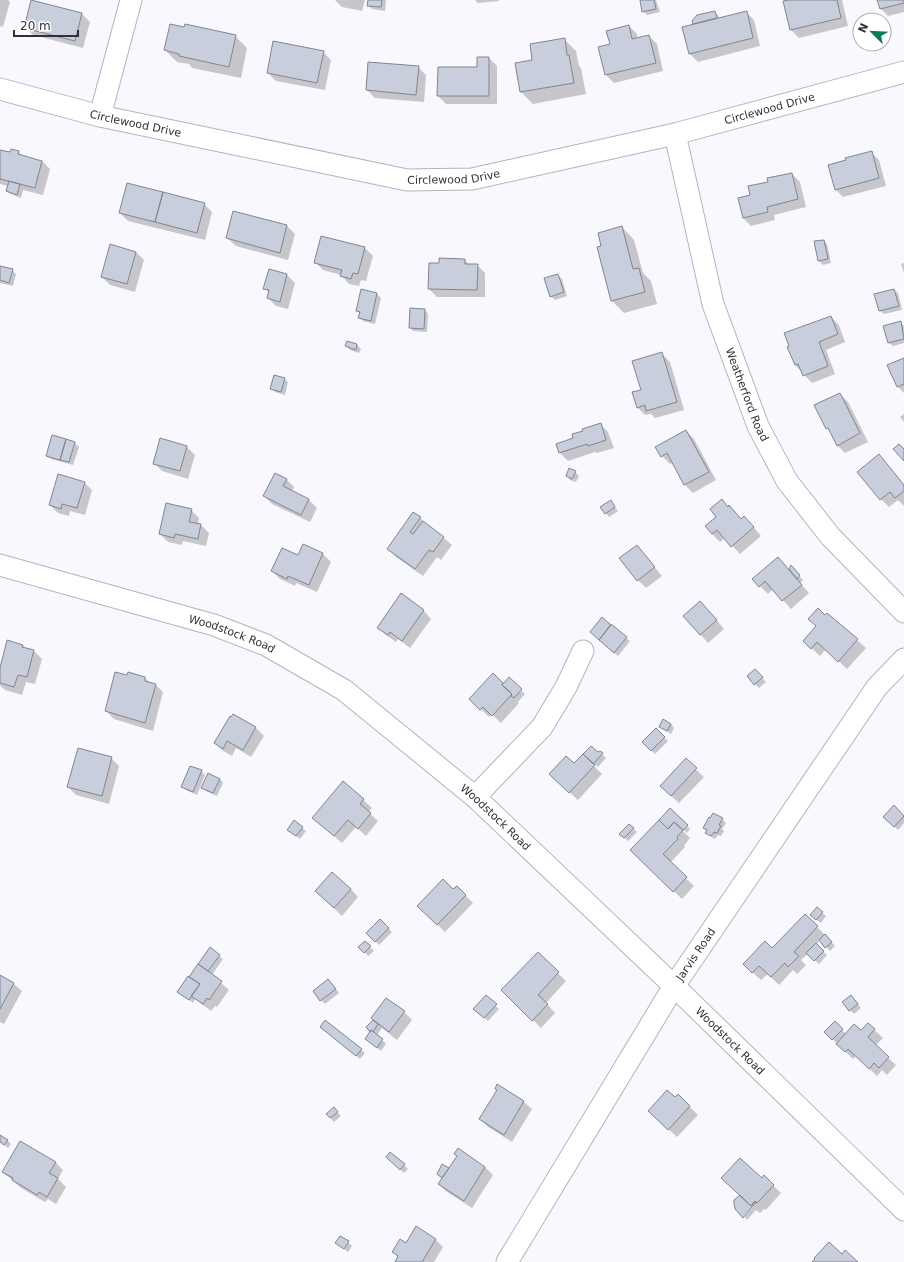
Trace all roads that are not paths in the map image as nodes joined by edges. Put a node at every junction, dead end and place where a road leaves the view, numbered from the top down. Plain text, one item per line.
1 (131, 0) edge
2 (904, 72) edge
3 (0, 89) edge
4 (100, 116) junction
5 (675, 134) junction
6 (0, 565) edge
7 (904, 612) edge
8 (583, 652) dead end
9 (904, 659) edge
10 (475, 797) junction
11 (674, 986) junction
12 (904, 1210) edge
13 (507, 1262) edge

1 - 4 street
2 - 5 street, Circlewood Drive
3 - 4 street, Circlewood Drive
4 - 5 street, Circlewood Drive
5 - 7 street, Weatherford Road
6 - 10 street, Woodstock Road
8 - 10 street
9 - 11 street, Jarvis Road
10 - 11 street, Woodstock Road
11 - 12 street, Woodstock Road
11 - 13 street, Jarvis Road

